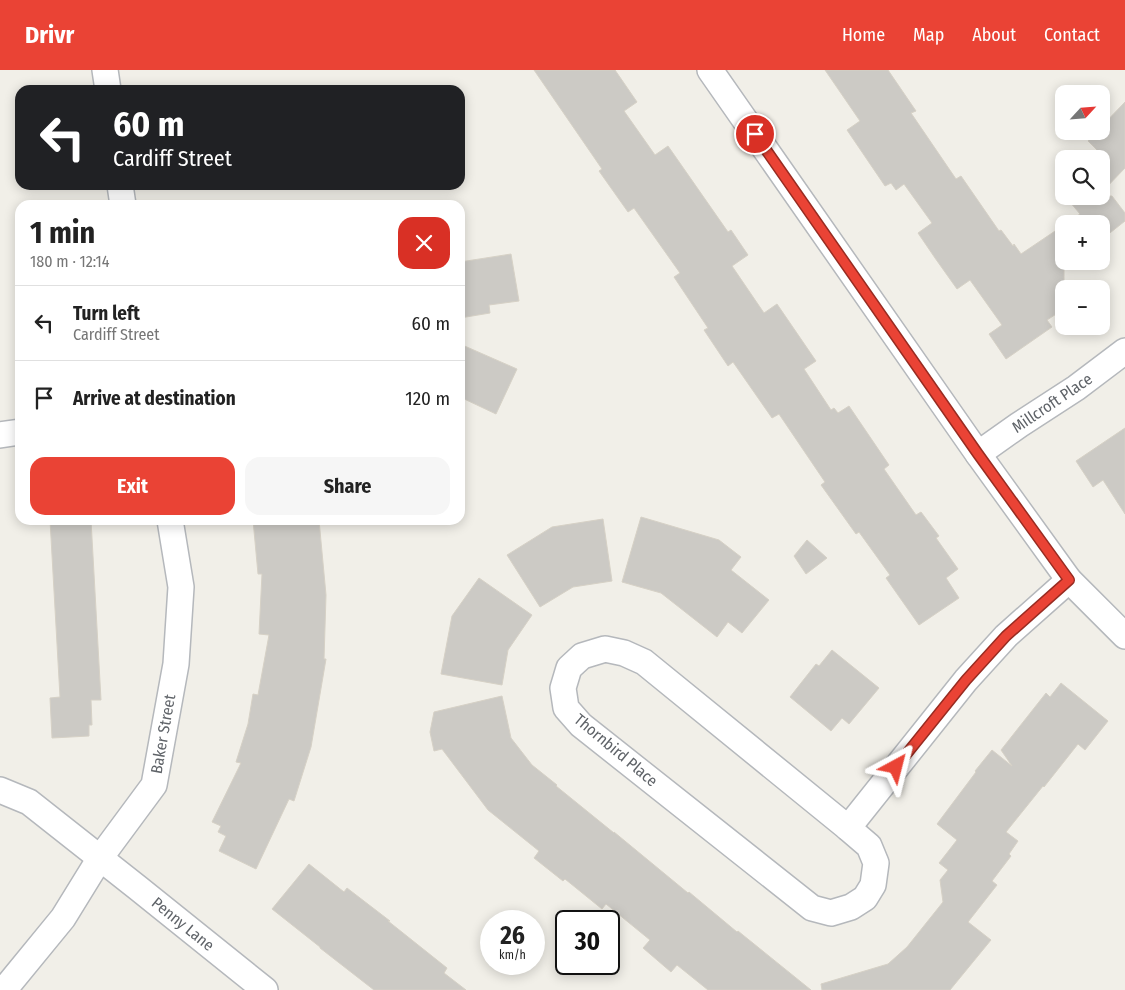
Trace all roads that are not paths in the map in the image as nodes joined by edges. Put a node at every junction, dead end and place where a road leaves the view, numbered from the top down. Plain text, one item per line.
1 (105, 70) edge
2 (710, 70) edge
3 (107, 85) edge
4 (1125, 351) edge
5 (15, 433) edge
6 (0, 435) edge
7 (978, 454) junction
8 (171, 525) edge
9 (1069, 580) junction
10 (1125, 636) edge
11 (0, 790) edge
12 (848, 828) junction
13 (100, 858) junction
14 (4, 990) edge
15 (265, 990) edge

1 - 3 street
2 - 7 street
4 - 7 street, Millcroft Place
5 - 6 street
7 - 9 street
8 - 13 street, Baker Street
9 - 10 street
9 - 12 street
11 - 13 street, Penny Lane
12 - 12 street, Thornbird Place
13 - 14 street, Baker Street
13 - 15 street, Penny Lane

